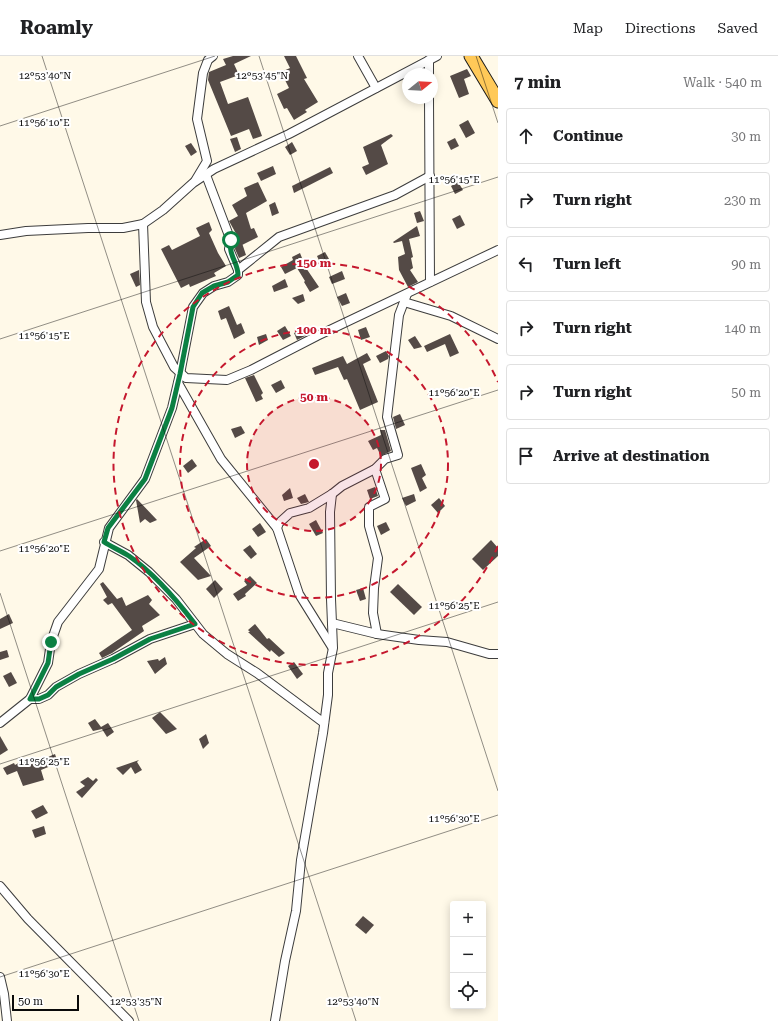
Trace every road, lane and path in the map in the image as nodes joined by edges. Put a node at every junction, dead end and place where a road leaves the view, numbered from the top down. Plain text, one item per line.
1 (213, 56) edge
2 (358, 56) edge
3 (437, 56) edge
4 (471, 56) edge
5 (429, 60) junction
6 (429, 68) edge
7 (376, 88) junction
8 (498, 101) edge
9 (429, 104) edge
10 (206, 175) junction
11 (430, 176) junction
12 (193, 183) junction
13 (143, 224) junction
14 (0, 235) edge
15 (498, 250) edge
16 (238, 270) junction
17 (430, 282) junction
18 (407, 294) junction
19 (404, 302) junction
20 (498, 339) edge
21 (179, 378) junction
22 (375, 470) junction
23 (332, 494) junction
24 (277, 528) junction
25 (104, 542) junction
26 (332, 623) junction
27 (195, 624) junction
28 (377, 634) junction
29 (333, 648) junction
30 (498, 654) edge
31 (30, 699) junction
32 (0, 723) edge
33 (324, 724) junction
34 (0, 886) edge
35 (0, 977) edge
36 (7, 1021) edge
37 (129, 1021) edge
38 (276, 1021) edge

1 - 12 street
2 - 7 street
3 - 5 street
4 - 8 main road
5 - 6 street
5 - 7 street
7 - 10 street
9 - 11 street
10 - 12 street
10 - 16 street
11 - 16 street
11 - 17 street
12 - 13 street
13 - 14 street
13 - 21 street
15 - 17 street
16 - 21 street
17 - 18 street
18 - 19 street
18 - 21 street
19 - 20 street
19 - 22 street
21 - 24 street
21 - 25 street
22 - 23 street
22 - 28 street
23 - 24 street
23 - 26 street
24 - 29 street
25 - 27 street
25 - 31 street
26 - 28 street
26 - 29 street
27 - 31 street
27 - 33 street
28 - 30 street
29 - 33 street
31 - 32 street
33 - 38 street
34 - 37 street
35 - 36 street

